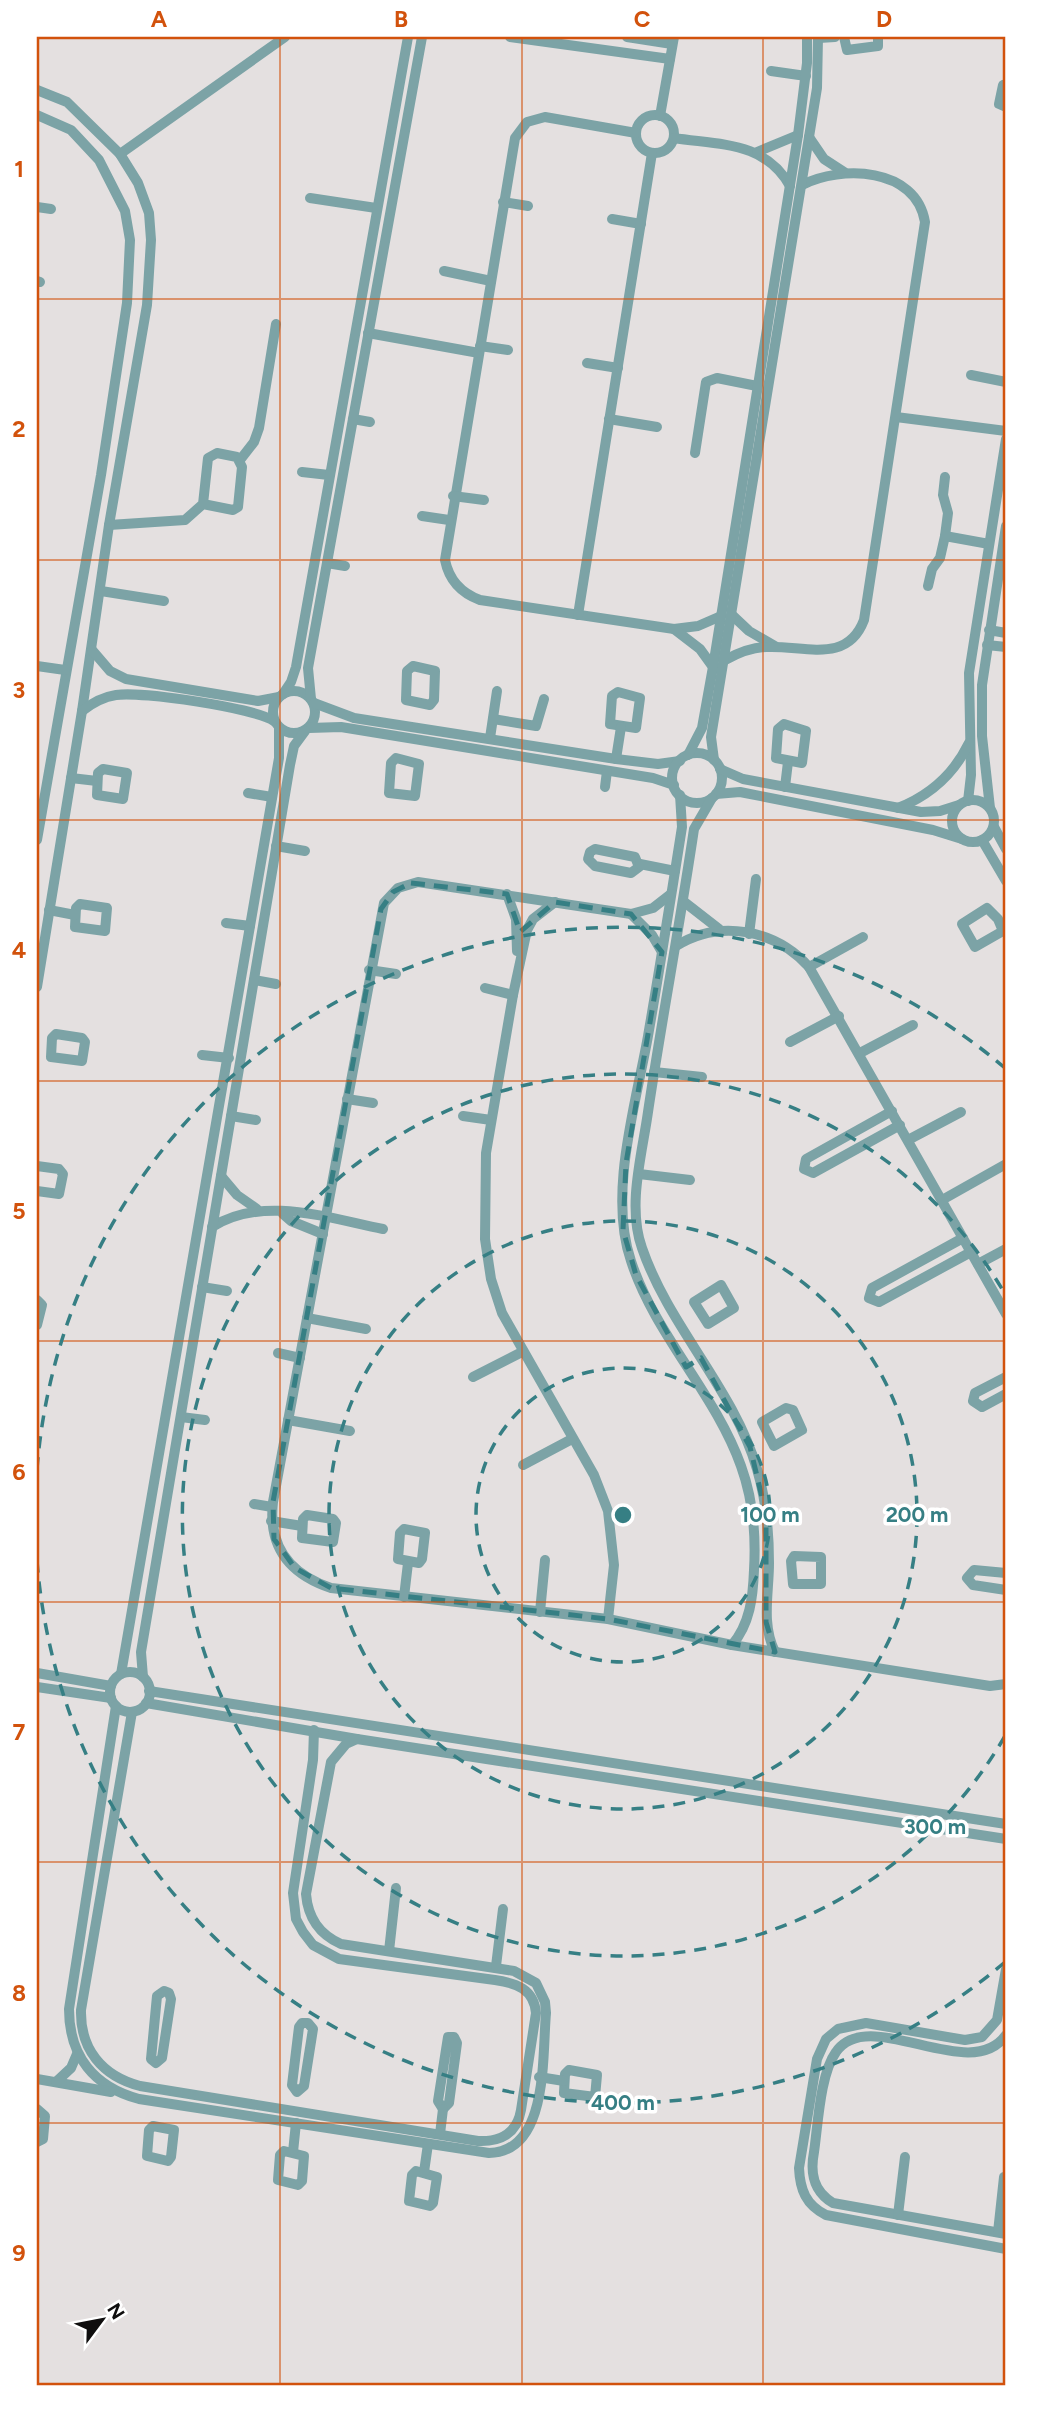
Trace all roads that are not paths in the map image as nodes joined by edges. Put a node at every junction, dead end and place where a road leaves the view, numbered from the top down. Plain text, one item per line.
1 (285, 37) edge
2 (408, 37) edge
3 (422, 37) edge
4 (510, 37) edge
5 (627, 37) edge
6 (807, 37) edge
7 (818, 37) edge
8 (835, 37) edge
9 (844, 37) edge
10 (878, 37) edge
11 (673, 40) edge
12 (670, 59) junction
13 (771, 71) dead end
14 (806, 76) junction
15 (1006, 84) edge
16 (37, 90) edge
17 (1006, 107) edge
18 (37, 115) edge
19 (660, 116) junction
20 (636, 133) junction
21 (804, 136) junction
22 (674, 138) junction
23 (757, 152) junction
24 (652, 153) junction
25 (120, 154) junction
26 (847, 173) junction
27 (381, 178) junction
28 (395, 181) junction
29 (796, 186) junction
30 (310, 198) dead end
31 (503, 202) junction
32 (528, 206) dead end
33 (37, 207) edge
34 (376, 208) junction
35 (51, 209) dead end
36 (612, 219) dead end
37 (790, 221) junction
38 (641, 224) junction
39 (444, 271) dead end
40 (491, 281) junction
41 (276, 324) dead end
42 (368, 333) junction
43 (480, 349) junction
44 (508, 350) dead end
45 (587, 363) dead end
46 (618, 368) junction
47 (971, 375) dead end
48 (1006, 382) edge
49 (757, 386) junction
50 (896, 417) junction
51 (353, 419) junction
52 (610, 419) junction
53 (370, 422) dead end
54 (657, 427) dead end
55 (1006, 431) edge
56 (1006, 439) edge
57 (695, 453) dead end
58 (240, 460) junction
59 (302, 471) dead end
60 (329, 475) junction
61 (945, 477) dead end
62 (453, 496) junction
63 (484, 500) dead end
64 (204, 504) junction
65 (422, 516) dead end
66 (449, 520) junction
67 (109, 525) junction
68 (1006, 526) edge
69 (945, 536) junction
70 (989, 544) junction
71 (327, 563) junction
72 (345, 566) dead end
73 (928, 586) dead end
74 (101, 591) junction
75 (164, 601) dead end
76 (578, 615) junction
77 (727, 615) junction
78 (977, 615) junction
79 (992, 618) junction
80 (674, 629) junction
81 (989, 630) junction
82 (1006, 633) edge
83 (987, 645) junction
84 (777, 647) junction
85 (1006, 647) edge
86 (92, 650) junction
87 (725, 660) junction
88 (37, 666) edge
89 (713, 667) junction
90 (65, 670) junction
91 (497, 691) dead end
92 (281, 696) junction
93 (544, 699) dead end
94 (312, 701) junction
95 (419, 704) dead end
96 (82, 711) junction
97 (493, 719) junction
98 (276, 725) junction
99 (417, 726) junction
100 (708, 726) junction
101 (621, 727) dead end
102 (307, 729) junction
103 (411, 738) junction
104 (490, 738) junction
105 (969, 743) junction
106 (684, 758) junction
107 (285, 759) junction
108 (616, 759) junction
109 (408, 760) dead end
110 (788, 762) dead end
111 (717, 765) junction
112 (607, 771) junction
113 (71, 778) junction
114 (97, 781) dead end
115 (605, 787) dead end
116 (785, 787) junction
117 (677, 790) junction
118 (248, 793) dead end
119 (714, 796) junction
120 (272, 797) junction
121 (964, 803) junction
122 (898, 808) junction
123 (990, 808) junction
124 (682, 827) junction
125 (994, 827) junction
126 (694, 829) junction
127 (962, 839) junction
128 (37, 840) edge
129 (982, 840) junction
130 (276, 846) junction
131 (1006, 849) edge
132 (305, 851) dead end
133 (640, 864) dead end
134 (675, 870) junction
135 (755, 879) dead end
136 (1006, 881) edge
137 (507, 894) junction
138 (671, 894) junction
139 (683, 901) junction
140 (555, 902) junction
141 (49, 910) junction
142 (631, 914) junction
143 (75, 915) dead end
144 (226, 923) dead end
145 (250, 926) junction
146 (719, 929) junction
147 (749, 934) junction
148 (863, 937) dead end
149 (676, 946) junction
150 (662, 952) junction
151 (520, 959) junction
152 (809, 967) junction
153 (369, 970) junction
154 (396, 974) dead end
155 (254, 980) junction
156 (276, 984) dead end
157 (37, 987) edge
158 (485, 988) dead end
159 (513, 995) junction
160 (839, 1016) junction
161 (235, 1018) junction
162 (248, 1020) junction
163 (912, 1025) dead end
164 (790, 1042) dead end
165 (37, 1044) edge
166 (51, 1046) dead end
167 (860, 1054) junction
168 (202, 1055) dead end
169 (229, 1058) junction
170 (654, 1072) junction
171 (702, 1077) dead end
172 (347, 1099) junction
173 (373, 1103) dead end
174 (892, 1111) junction
175 (961, 1112) dead end
176 (231, 1116) junction
177 (463, 1116) dead end
178 (491, 1119) junction
179 (256, 1120) dead end
180 (900, 1125) junction
181 (908, 1140) junction
182 (832, 1144) junction
183 (840, 1158) junction
184 (1006, 1164) edge
185 (37, 1166) edge
186 (639, 1174) junction
187 (221, 1176) junction
188 (690, 1180) dead end
189 (37, 1191) edge
190 (942, 1200) junction
191 (257, 1209) junction
192 (283, 1214) junction
193 (326, 1218) junction
194 (212, 1227) junction
195 (383, 1229) dead end
196 (323, 1234) junction
197 (963, 1238) junction
198 (1006, 1249) edge
199 (971, 1252) junction
200 (978, 1264) junction
201 (897, 1274) junction
202 (202, 1287) junction
203 (904, 1288) junction
204 (227, 1291) dead end
205 (37, 1300) edge
206 (700, 1314) dead end
207 (1006, 1314) edge
208 (307, 1318) junction
209 (37, 1325) edge
210 (681, 1325) junction
211 (366, 1329) dead end
212 (522, 1352) junction
213 (278, 1353) dead end
214 (300, 1357) junction
215 (701, 1358) junction
216 (177, 1364) junction
217 (189, 1366) junction
218 (686, 1367) junction
219 (474, 1377) dead end
220 (1006, 1377) edge
221 (1006, 1394) edge
222 (181, 1417) junction
223 (205, 1420) dead end
224 (289, 1420) junction
225 (351, 1431) dead end
226 (766, 1432) dead end
227 (572, 1439) junction
228 (747, 1440) junction
229 (523, 1465) dead end
230 (254, 1504) dead end
231 (272, 1507) junction
232 (271, 1521) junction
233 (302, 1526) dead end
234 (545, 1560) dead end
235 (408, 1563) dead end
236 (769, 1566) junction
237 (791, 1567) dead end
238 (1006, 1573) edge
239 (1006, 1590) edge
240 (404, 1597) junction
241 (540, 1612) junction
242 (608, 1619) junction
243 (732, 1645) junction
244 (775, 1652) junction
245 (37, 1673) edge
246 (121, 1674) junction
247 (143, 1677) junction
248 (1006, 1685) edge
249 (111, 1686) junction
250 (37, 1687) edge
251 (149, 1691) junction
252 (113, 1702) junction
253 (146, 1703) junction
254 (132, 1712) junction
255 (314, 1730) junction
256 (357, 1739) junction
257 (1006, 1824) edge
258 (1006, 1839) edge
259 (90, 1874) junction
260 (104, 1877) junction
261 (397, 1888) dead end
262 (503, 1909) dead end
263 (389, 1951) junction
264 (443, 1958) junction
265 (496, 1966) junction
266 (1006, 1969) edge
267 (442, 1973) junction
268 (154, 2026) junction
269 (167, 2028) junction
270 (1005, 2038) edge
271 (77, 2054) junction
272 (156, 2063) junction
273 (448, 2072) dead end
274 (539, 2077) junction
275 (37, 2079) edge
276 (564, 2081) dead end
277 (56, 2082) junction
278 (153, 2087) junction
279 (297, 2092) junction
280 (124, 2095) junction
281 (166, 2103) junction
282 (37, 2109) edge
283 (522, 2110) junction
284 (295, 2111) junction
285 (535, 2113) junction
286 (296, 2123) junction
287 (340, 2124) junction
288 (163, 2127) dead end
289 (440, 2134) junction
290 (37, 2142) edge
291 (428, 2144) junction
292 (293, 2152) dead end
293 (905, 2157) dead end
294 (424, 2172) dead end
295 (1004, 2177) dead end
296 (898, 2215) junction
297 (1002, 2233) edge
298 (1006, 2249) edge

1 - 25 street
2 - 27 street
3 - 28 street
4 - 12 street
5 - 11 street
6 - 14 street
7 - 8 street
7 - 21 street
9 - 10 street
11 - 12 street
12 - 19 street
13 - 14 street
14 - 21 street
15 - 17 street
16 - 25 street
18 - 90 street
19 - 20 street
19 - 22 street
20 - 24 street
20 - 31 street
21 - 23 street
21 - 26 street
21 - 29 street
22 - 23 street
22 - 24 street
23 - 29 street
24 - 38 street
25 - 67 street
26 - 29 street
26 - 50 street
27 - 28 street
27 - 34 street
28 - 42 street
29 - 37 street
30 - 34 street
31 - 32 street
31 - 40 street
33 - 35 street
34 - 60 street
36 - 38 street
37 - 49 street
37 - 77 street
38 - 46 street
39 - 40 street
40 - 43 street
41 - 58 street
42 - 43 street
42 - 51 street
43 - 44 street
43 - 62 street
45 - 46 street
46 - 52 street
47 - 48 street
49 - 57 street
49 - 77 street
50 - 55 street
50 - 84 street
51 - 53 street
51 - 71 street
52 - 54 street
52 - 76 street
56 - 70 street
58 - 64 street
58 - 64 street
59 - 60 street
60 - 92 street
61 - 69 street
62 - 63 street
62 - 66 street
64 - 67 street
65 - 66 street
66 - 76 street
67 - 74 street
68 - 79 street
69 - 70 street
69 - 73 street
70 - 78 street
71 - 72 street
71 - 94 street
74 - 75 street
74 - 86 street
76 - 80 street
77 - 80 street
77 - 84 street
77 - 87 street
77 - 89 street
78 - 79 street
78 - 105 street
79 - 81 street
80 - 89 street
81 - 82 street
81 - 83 street
83 - 85 street
83 - 123 street
84 - 87 street
86 - 92 street
86 - 96 street
87 - 100 street
88 - 90 street
89 - 100 street
90 - 128 street
91 - 97 street
92 - 94 street
92 - 98 street
93 - 97 street
94 - 99 street
94 - 102 street
95 - 99 street
96 - 98 street
96 - 113 street
97 - 104 street
98 - 102 street
98 - 107 street
99 - 104 street
100 - 106 street
100 - 111 street
101 - 108 street
102 - 103 street
102 - 107 street
103 - 109 street
103 - 112 street
104 - 108 street
105 - 121 street
105 - 122 street
106 - 108 street
106 - 111 street
106 - 117 street
107 - 120 street
107 - 130 street
110 - 116 street
111 - 116 street
111 - 119 street
112 - 115 street
112 - 117 street
113 - 114 street
113 - 141 street
116 - 122 street
117 - 119 street
117 - 124 street
118 - 120 street
119 - 126 street
119 - 127 street
120 - 145 street
121 - 122 street
121 - 123 street
121 - 127 street
123 - 125 street
124 - 126 street
124 - 134 street
125 - 129 street
125 - 131 street
126 - 139 street
127 - 129 street
129 - 136 street
130 - 132 street
130 - 155 street
133 - 134 street
134 - 138 street
135 - 147 street
137 - 140 street
137 - 151 street
137 - 153 street
138 - 142 street
138 - 150 street
139 - 146 street
139 - 149 street
140 - 142 street
140 - 151 street
141 - 143 street
141 - 157 street
142 - 150 street
144 - 145 street
145 - 161 street
146 - 147 street
146 - 149 street
147 - 152 street
148 - 152 street
149 - 170 street
150 - 218 street
151 - 159 street
152 - 160 street
153 - 154 street
153 - 172 street
155 - 156 street
155 - 162 street
158 - 159 street
159 - 178 street
160 - 164 street
160 - 167 street
161 - 162 street
161 - 169 street
162 - 176 street
163 - 167 street
165 - 166 street
167 - 174 street
168 - 169 street
169 - 216 street
170 - 171 street
170 - 186 street
172 - 173 street
172 - 193 street
174 - 180 street
174 - 182 street
175 - 181 street
176 - 179 street
176 - 187 street
177 - 178 street
178 - 212 street
180 - 181 street
180 - 183 street
181 - 190 street
182 - 183 street
182 - 183 street
184 - 190 street
185 - 189 street
186 - 188 street
186 - 210 street
187 - 191 street
187 - 194 street
190 - 197 street
191 - 192 street
191 - 194 street
192 - 193 street
192 - 196 street
193 - 195 street
193 - 196 street
194 - 202 street
196 - 208 street
197 - 199 street
197 - 201 street
198 - 200 street
199 - 200 street
199 - 203 street
200 - 207 street
201 - 203 street
201 - 203 street
202 - 204 street
202 - 217 street
205 - 209 street
206 - 210 street
208 - 211 street
208 - 214 street
210 - 215 street
212 - 219 street
212 - 227 street
213 - 214 street
214 - 224 street
215 - 218 street
215 - 228 street
216 - 217 street
216 - 246 street
217 - 222 street
218 - 243 street
220 - 221 street
222 - 223 street
222 - 247 street
224 - 225 street
224 - 231 street
226 - 228 street
227 - 229 street
227 - 242 street
228 - 236 street
230 - 231 street
231 - 232 street
232 - 233 street
232 - 240 street
234 - 241 street
235 - 240 street
236 - 237 street
236 - 244 street
238 - 239 street
240 - 241 street
241 - 242 street
242 - 243 street
243 - 244 street
244 - 248 street
245 - 249 street
246 - 247 street
246 - 249 street
247 - 251 street
249 - 252 street
250 - 252 street
251 - 253 street
251 - 257 street
252 - 254 street
252 - 259 street
253 - 254 street
253 - 255 street
254 - 260 street
255 - 256 street
255 - 267 street
256 - 258 street
256 - 263 street
259 - 260 street
259 - 271 street
260 - 278 street
261 - 263 street
262 - 265 street
263 - 264 street
264 - 265 street
264 - 267 street
265 - 274 street
266 - 298 street
267 - 283 street
268 - 269 street
268 - 269 street
268 - 272 street
269 - 272 street
270 - 296 street
271 - 277 street
271 - 280 street
272 - 278 street
273 - 289 street
274 - 276 street
274 - 285 street
275 - 277 street
277 - 280 street
278 - 284 street
279 - 279 street
279 - 284 street
280 - 281 street
281 - 286 street
281 - 288 street
282 - 290 street
283 - 285 street
283 - 289 street
284 - 287 street
285 - 291 street
286 - 287 street
286 - 292 street
287 - 289 street
287 - 291 street
291 - 294 street
293 - 296 street
295 - 297 street
296 - 297 street

